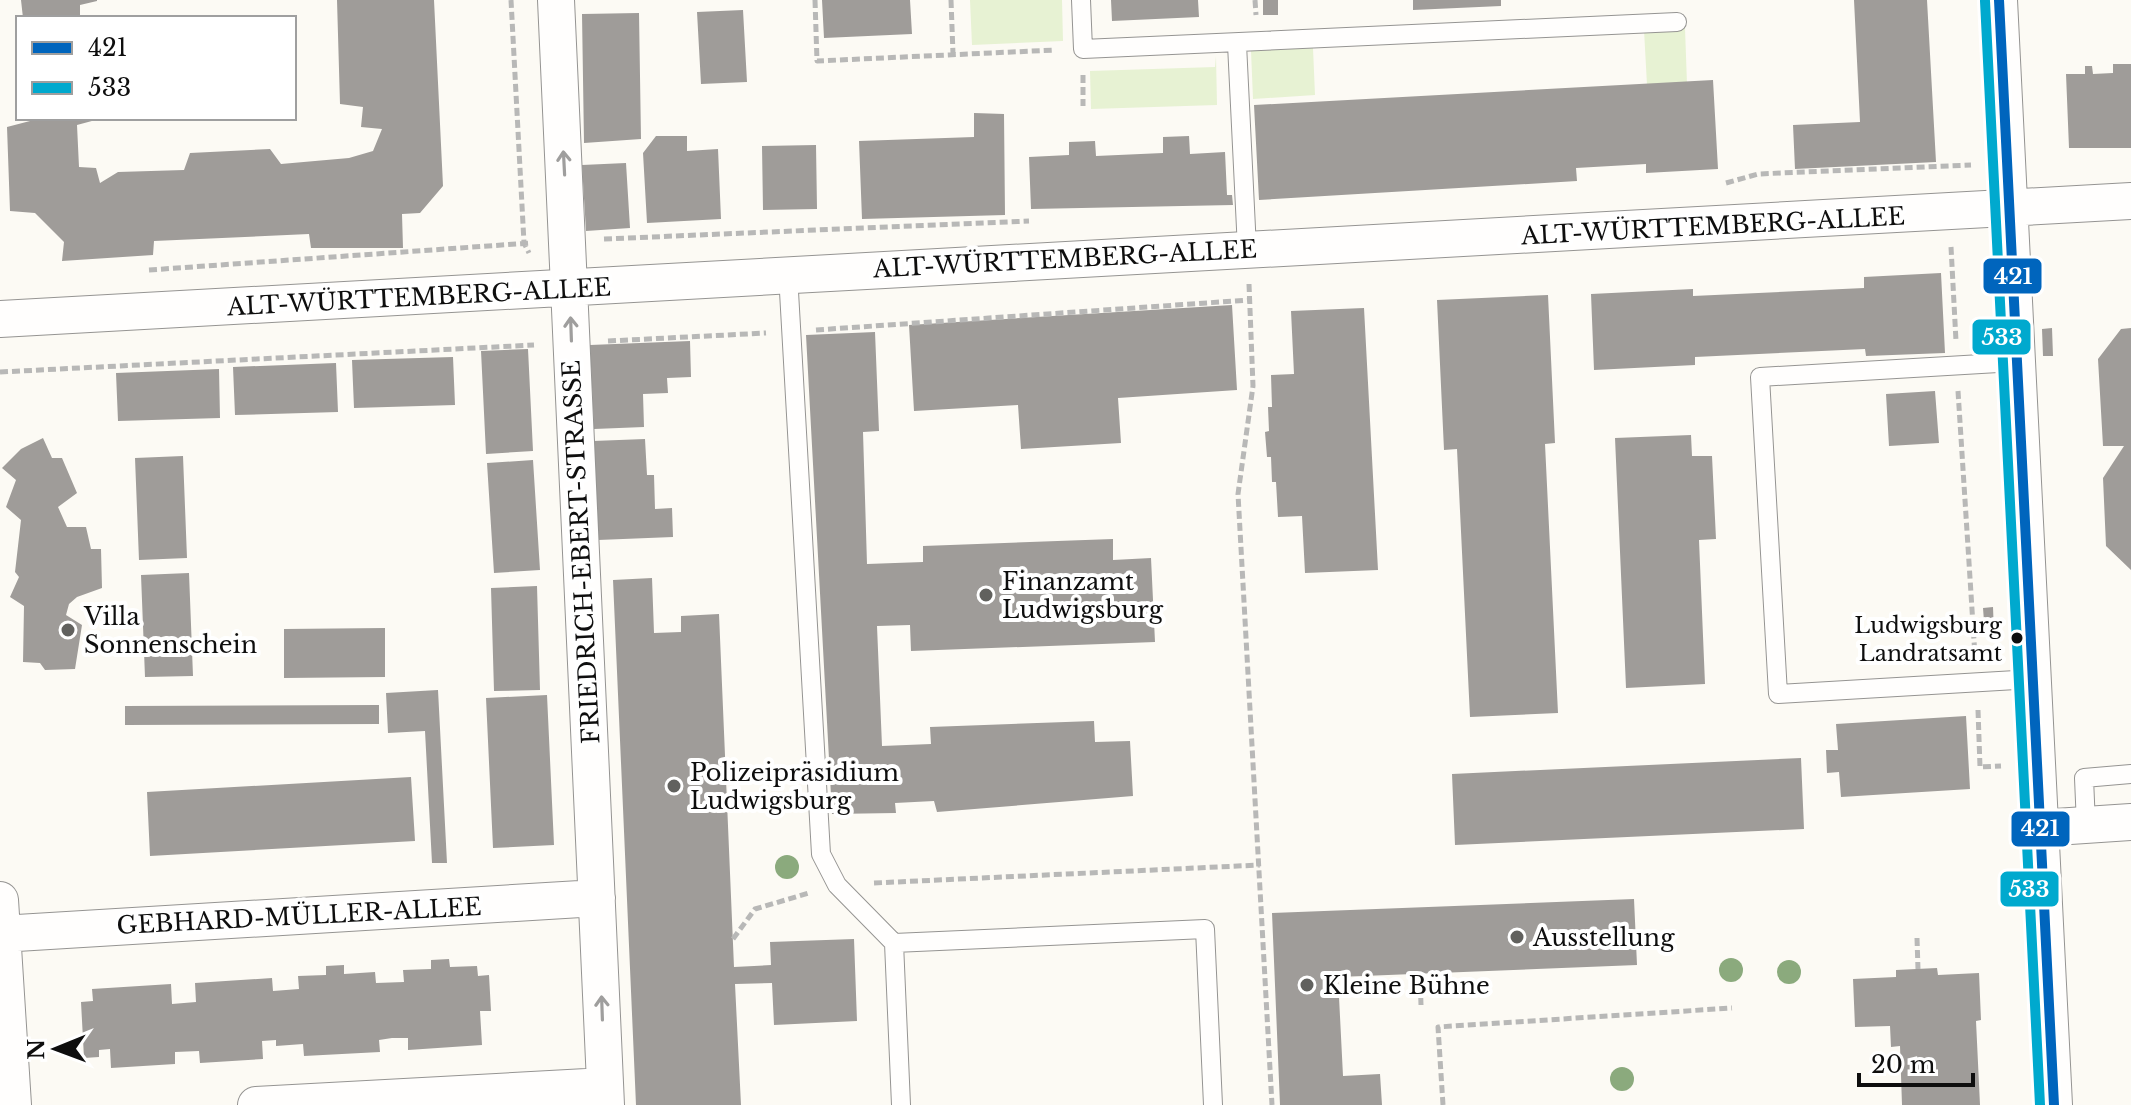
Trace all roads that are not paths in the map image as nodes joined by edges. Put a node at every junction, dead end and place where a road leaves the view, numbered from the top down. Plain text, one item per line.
1 (556, 0) edge
2 (1081, 0) edge
3 (1999, 0) edge
4 (1677, 22) dead end
5 (1237, 44) junction
6 (2131, 201) edge
7 (2007, 210) junction
8 (1247, 249) junction
9 (788, 274) junction
10 (569, 289) junction
11 (0, 319) edge
12 (2015, 362) junction
13 (2033, 679) junction
14 (2071, 763) dead end
15 (2131, 774) edge
16 (2084, 778) junction
17 (2131, 822) edge
18 (2086, 825) junction
19 (2040, 828) junction
20 (597, 898) junction
21 (1, 923) edge
22 (894, 943) junction
23 (606, 1095) edge
24 (13, 1105) edge
25 (256, 1105) edge
26 (901, 1105) edge
27 (1213, 1105) edge
28 (2054, 1105) edge

10 -> 1 street, FRIEDRICH-EBERT-STRASSE
2 - 5 lane
3 - 7 street
4 - 5 lane
5 - 8 lane
6 - 7 street, ALT-WÜRTTEMBERG-ALLEE
7 - 8 street, ALT-WÜRTTEMBERG-ALLEE
7 - 12 street
8 - 9 street, ALT-WÜRTTEMBERG-ALLEE
9 - 10 street, ALT-WÜRTTEMBERG-ALLEE
9 - 22 lane
10 - 11 street, ALT-WÜRTTEMBERG-ALLEE
20 -> 10 street, FRIEDRICH-EBERT-STRASSE
12 - 13 street
12 - 13 lane
13 - 19 street
14 - 16 lane
15 - 16 lane
16 - 18 lane
17 - 18 street
18 - 19 street
19 - 28 street
20 - 21 street, GEBHARD-MÜLLER-ALLEE
23 -> 20 street, FRIEDRICH-EBERT-STRASSE
21 - 24 street
22 - 26 lane
22 - 27 lane
23 - 25 street

